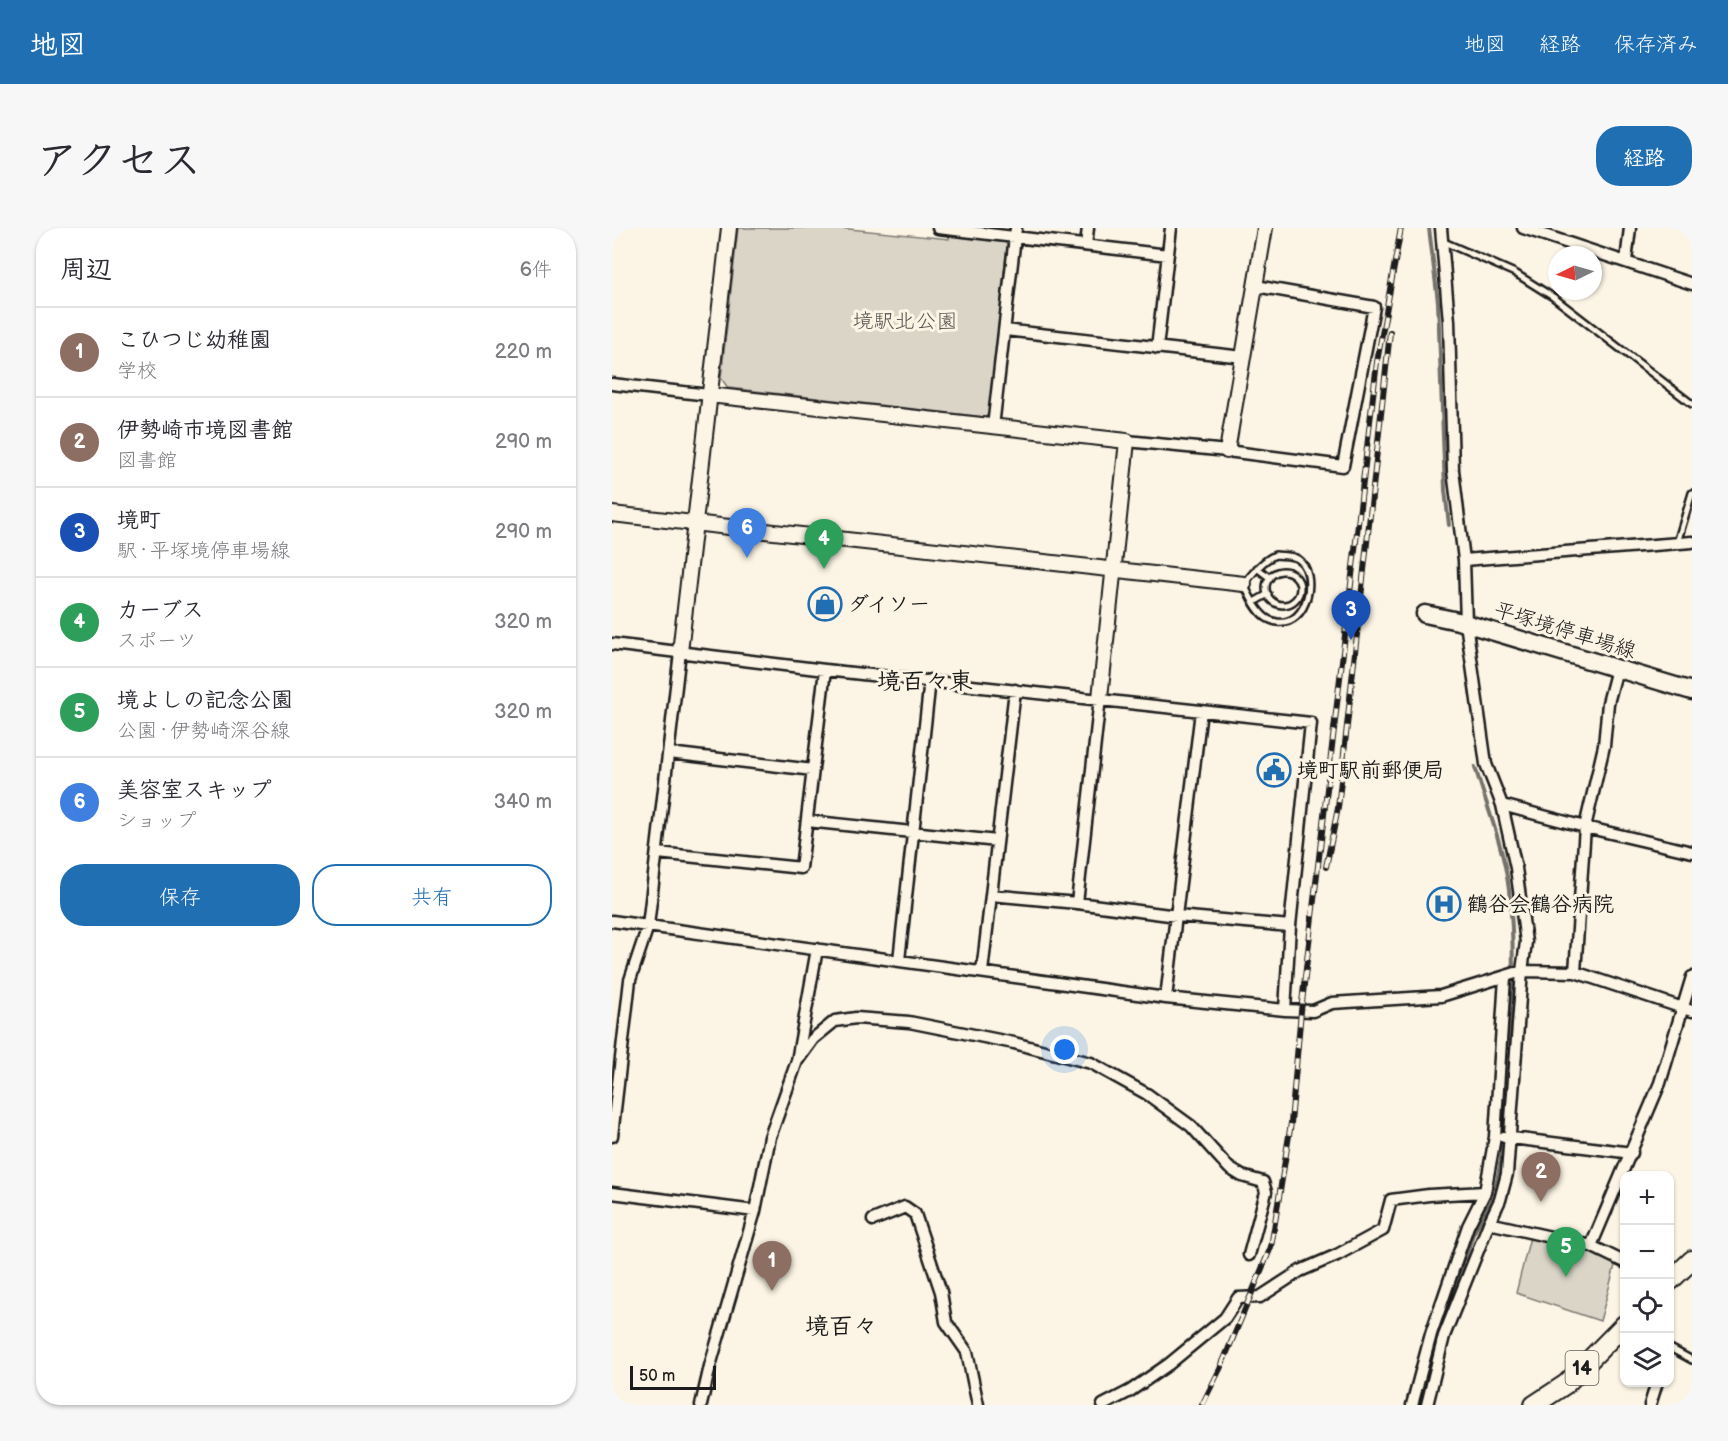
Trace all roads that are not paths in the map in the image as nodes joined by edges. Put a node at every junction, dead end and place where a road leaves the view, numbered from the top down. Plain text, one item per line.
1 (729, 228) edge
2 (938, 228) edge
3 (1088, 228) edge
4 (1172, 228) edge
5 (1265, 228) edge
6 (1441, 228) edge
7 (1523, 228) edge
8 (1630, 228) edge
9 (1015, 233) edge
10 (1444, 242) junction
11 (1086, 245) junction
12 (1168, 255) junction
13 (1626, 261) junction
14 (1692, 284) edge
15 (1256, 286) junction
16 (1005, 330) junction
17 (1157, 348) junction
18 (1243, 357) junction
19 (612, 384) edge
20 (709, 395) junction
21 (1692, 404) edge
22 (993, 427) junction
23 (1127, 441) junction
24 (1227, 451) junction
25 (1692, 493) edge
26 (612, 514) edge
27 (695, 525) junction
28 (1692, 542) edge
29 (1677, 543) junction
30 (1464, 560) junction
31 (1257, 568) junction
32 (1113, 570) junction
33 (1270, 578) junction
34 (1244, 584) junction
35 (1300, 589) junction
36 (1308, 590) junction
37 (1268, 594) junction
38 (1254, 602) junction
39 (1425, 614) dead end
40 (1458, 621) junction
41 (612, 644) edge
42 (680, 651) junction
43 (1617, 669) junction
44 (825, 670) junction
45 (930, 680) junction
46 (1015, 690) junction
47 (1692, 691) edge
48 (1100, 698) junction
49 (1201, 711) junction
50 (669, 753) junction
51 (813, 770) junction
52 (1502, 805) junction
53 (807, 821) junction
54 (1585, 827) junction
55 (913, 832) junction
56 (997, 841) junction
57 (1692, 852) edge
58 (658, 853) junction
59 (991, 895) junction
60 (1077, 903) junction
61 (1176, 916) junction
62 (612, 921) edge
63 (648, 926) junction
64 (1290, 926) junction
65 (817, 949) junction
66 (899, 960) junction
67 (1522, 971) junction
68 (982, 972) junction
69 (1575, 972) junction
70 (1505, 977) junction
71 (1692, 977) edge
72 (1166, 998) junction
73 (1285, 1010) junction
74 (1688, 1010) edge
75 (797, 1061) junction
76 (612, 1136) edge
77 (1495, 1137) junction
78 (1509, 1137) junction
79 (1632, 1153) junction
80 (1485, 1192) junction
81 (612, 1193) edge
82 (755, 1211) junction
83 (873, 1220) dead end
84 (1489, 1222) junction
85 (1591, 1246) junction
86 (1249, 1255) dead end
87 (1620, 1260) edge
88 (1692, 1260) edge
89 (1672, 1279) edge
90 (1620, 1329) edge
91 (1674, 1350) edge
92 (1692, 1360) edge
93 (1656, 1387) edge
94 (701, 1405) edge
95 (978, 1405) edge
96 (1103, 1405) edge
97 (1412, 1405) edge
98 (1427, 1405) edge
99 (1537, 1405) edge
100 (1650, 1405) edge

1 - 20 street
2 - 9 street
3 - 11 street
4 - 12 street
5 - 15 street
6 - 10 street
7 - 13 street
8 - 13 street
9 - 11 street
9 - 16 street
10 - 21 lane
10 - 30 street
11 - 12 street
12 - 17 street
13 - 14 street
15 - 18 street
15 - 24 street
16 - 17 street
16 - 22 street
17 - 18 street
18 - 24 street
19 - 20 street
20 - 22 street
20 - 27 street
22 - 23 street
23 - 24 street
23 - 32 street
25 - 29 lane
26 - 27 street
27 - 32 street
27 - 42 street
28 - 29 street
29 - 30 street
30 - 40 street
31 - 33 lane
31 - 34 lane
31 - 36 lane
32 - 34 street
32 - 48 street
33 - 35 lane
33 - 37 lane
34 - 38 lane
35 - 36 lane
35 - 37 lane
36 - 38 lane
37 - 38 lane
39 - 40 main road, 平塚境停車場線
40 - 43 main road, 平塚境停車場線
40 - 52 street
41 - 42 street
42 - 44 street
42 - 50 street
43 - 47 main road, 平塚境停車場線
43 - 54 street
44 - 45 street
44 - 51 street
45 - 46 street
45 - 55 street
46 - 48 street
46 - 56 street
48 - 49 street
48 - 60 street
49 - 61 street
49 - 64 street
50 - 51 street
50 - 58 street
51 - 53 street
52 - 54 street
52 - 67 street
53 - 55 street
53 - 58 street
54 - 57 street
54 - 69 street
55 - 56 street
55 - 66 street
56 - 59 street
58 - 63 street
59 - 60 street
59 - 68 street
60 - 61 street
61 - 64 street
61 - 72 street
62 - 63 street
63 - 65 street
63 - 76 street
64 - 73 street
65 - 66 street
65 - 75 street
66 - 68 street
67 - 69 street
67 - 70 street
67 - 78 street
68 - 72 street
69 - 74 street
70 - 73 street
70 - 77 street
71 - 74 street
72 - 73 street
74 - 79 street
75 - 82 street
75 - 86 street
77 - 78 street
77 - 80 street
78 - 79 street
78 - 84 street
79 - 85 street
80 - 96 street
80 - 97 street
81 - 82 street
82 - 94 street
83 - 95 street
84 - 85 street
84 - 98 street
85 - 87 street
88 - 89 main road
90 - 99 main road, 14
91 - 92 lane
93 - 100 street

